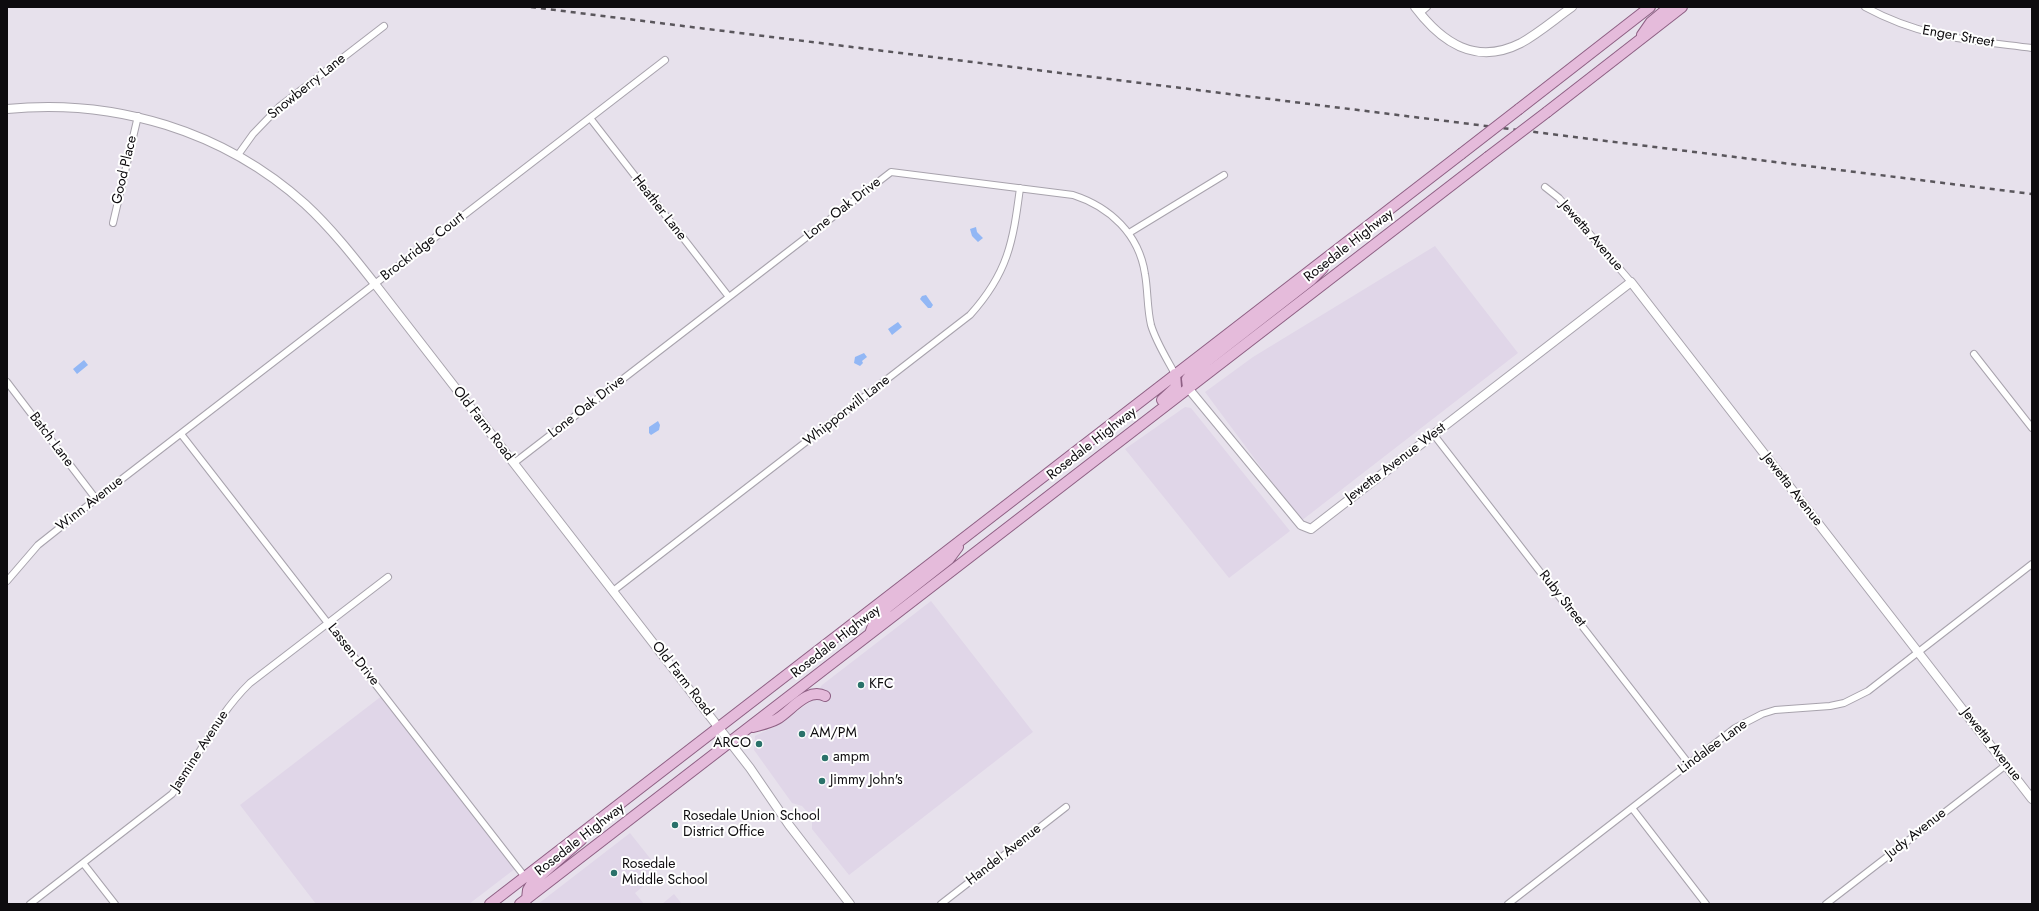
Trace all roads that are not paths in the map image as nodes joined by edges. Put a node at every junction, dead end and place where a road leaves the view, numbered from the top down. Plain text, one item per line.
1 (1427, 7) edge
2 (1572, 7) edge
3 (1650, 7) edge
4 (1669, 7) edge
5 (1682, 7) edge
6 (1865, 7) edge
7 (1417, 10) edge
8 (384, 26) dead end
9 (1636, 43) junction
10 (2032, 48) edge
11 (665, 60) dead end
12 (7, 109) edge
13 (138, 116) junction
14 (590, 118) junction
15 (238, 156) junction
16 (1224, 175) dead end
17 (1545, 187) dead end
18 (1020, 188) junction
19 (113, 223) dead end
20 (1129, 233) junction
21 (1340, 248) junction
22 (1631, 282) junction
23 (375, 284) junction
24 (729, 297) junction
25 (1974, 354) dead end
26 (1175, 374) junction
27 (7, 382) edge
28 (1188, 388) junction
29 (2032, 428) edge
30 (181, 434) junction
31 (1434, 435) junction
32 (514, 464) junction
33 (1087, 466) junction
34 (96, 498) junction
35 (965, 537) junction
36 (2032, 564) edge
37 (388, 577) dead end
38 (7, 581) edge
39 (613, 591) junction
40 (328, 623) junction
41 (870, 634) junction
42 (1918, 652) junction
43 (825, 696) dead end
44 (719, 728) junction
45 (747, 729) junction
46 (730, 742) junction
47 (1689, 764) junction
48 (2006, 765) junction
49 (2032, 799) edge
50 (1066, 807) dead end
51 (1632, 808) junction
52 (594, 825) junction
53 (83, 863) junction
54 (525, 877) junction
55 (524, 901) edge
56 (30, 904) edge
57 (115, 904) edge
58 (490, 904) edge
59 (850, 904) edge
60 (941, 904) edge
61 (1508, 904) edge
62 (1706, 904) edge
63 (1826, 904) edge

1 - 7 street
2 - 7 street
3 - 21 main road, Rosedale Highway, bridge
4 - 9 main road
5 - 9 main road, Rosedale Highway
6 - 10 street, Enger Street
8 - 15 street, Snowberry Lane
9 - 28 main road, Rosedale Highway, bridge
11 - 14 street, Brockridge Court
12 - 13 street, Old Farm Road
13 - 15 street, Old Farm Road
13 - 19 street, Good Place
14 - 23 street, Brockridge Court
14 - 24 street, Heather Lane
15 - 23 street, Old Farm Road
16 - 20 street
17 - 22 street, Jewetta Avenue
18 - 20 street, Lone Oak Drive
18 - 24 street, Lone Oak Drive
18 - 39 street, Whipporwill Lane
20 - 26 street, Lone Oak Drive
21 - 26 main road, Rosedale Highway
21 - 28 main road
22 - 31 street, Jewetta Avenue West
22 - 42 street, Jewetta Avenue
23 - 30 street, Brockridge Court
23 - 32 street, Old Farm Road
24 - 32 street, Lone Oak Drive
25 - 29 street
26 - 33 main road
26 - 35 main road, Rosedale Highway
27 - 34 street, Batch Lane
28 - 31 street, Jewetta Avenue West
28 - 33 main road, Rosedale Highway
30 - 34 street, Winn Avenue
30 - 40 street, Lassen Drive
31 - 47 street, Ruby Street
32 - 39 street, Old Farm Road
33 - 41 main road, Rosedale Highway
34 - 38 street, Winn Avenue
35 - 41 main road
35 - 44 main road, Rosedale Highway
36 - 42 street, Lindalee Lane
37 - 40 street, Jasmine Avenue
39 - 44 street, Old Farm Road
40 - 53 street, Jasmine Avenue
40 - 54 street, Lassen Drive
41 - 45 main road, Rosedale Highway
42 - 47 street, Lindalee Lane
42 - 48 street, Jewetta Avenue
43 - 45 main road
44 - 46 street, Old Farm Road
44 - 52 main road, Rosedale Highway
45 - 46 main road, Rosedale Highway
46 - 55 main road, Rosedale Highway
46 - 59 street, Old Farm Road
47 - 51 street, Lindalee Lane
48 - 49 street, Jewetta Avenue
48 - 63 street, Judy Avenue
50 - 60 street, Handel Avenue
51 - 61 street, Lindalee Lane
51 - 62 street
52 - 54 main road, Rosedale Highway
52 - 55 main road
53 - 56 street, Jasmine Avenue
53 - 57 street
54 - 58 main road, Rosedale Highway

